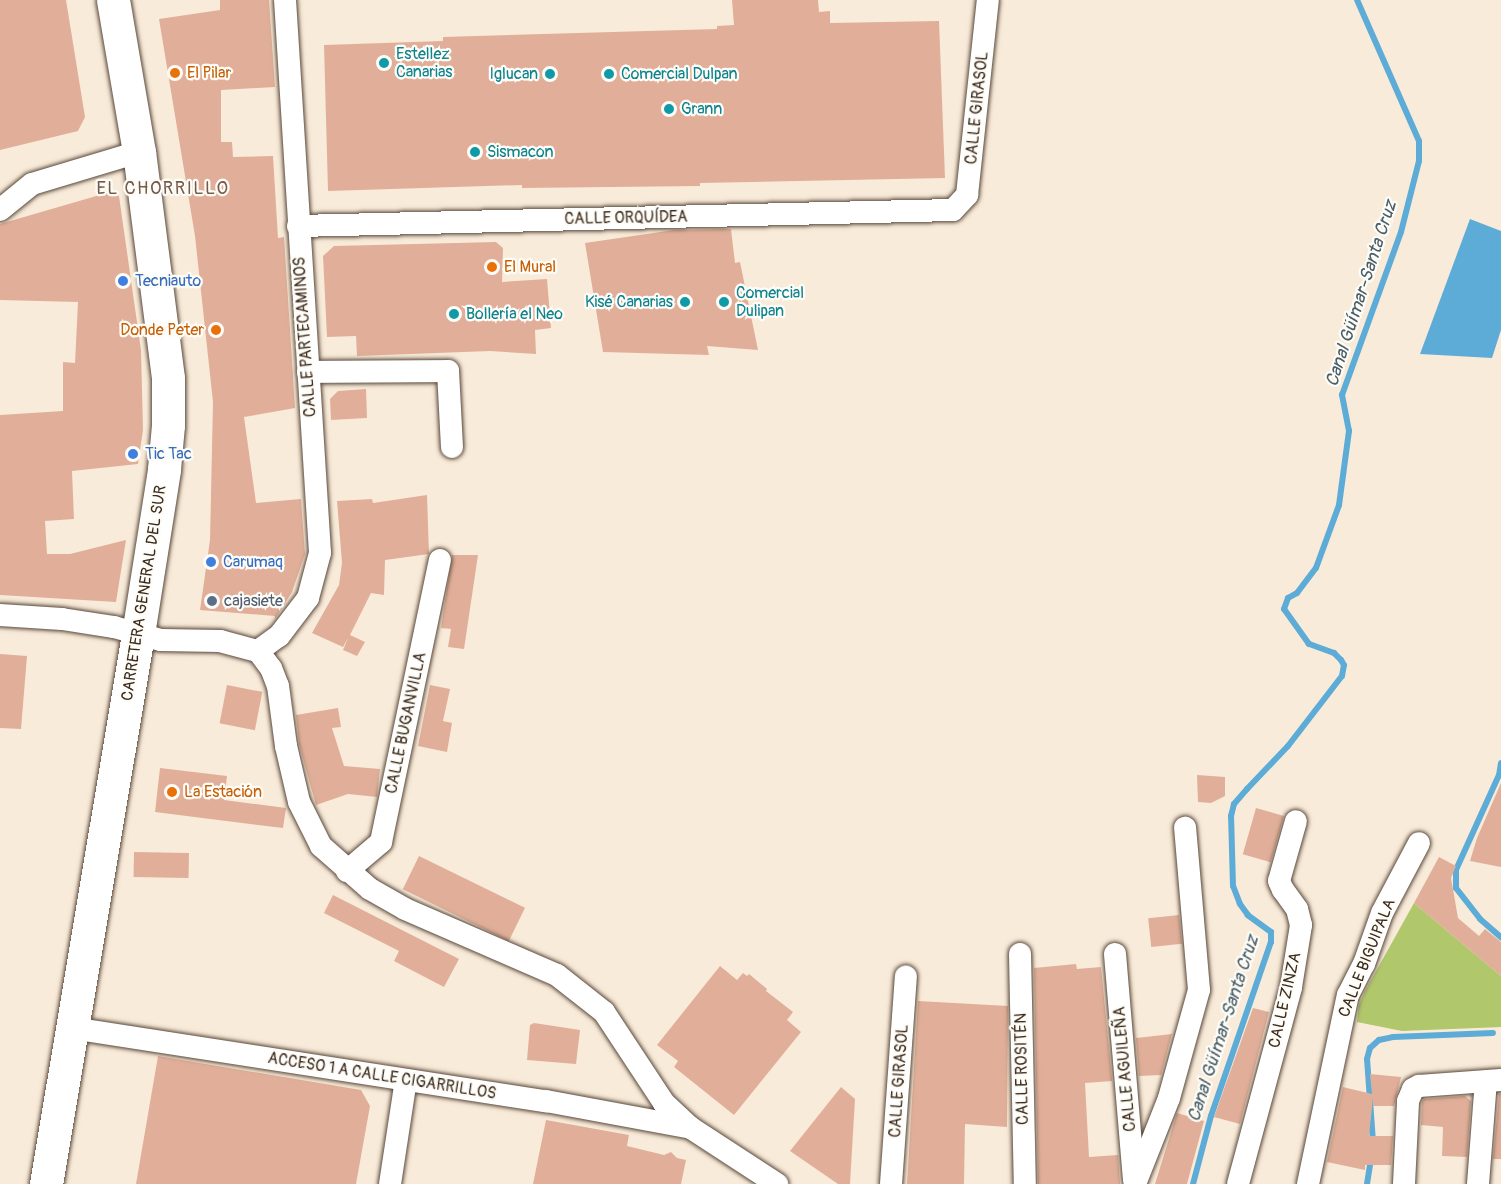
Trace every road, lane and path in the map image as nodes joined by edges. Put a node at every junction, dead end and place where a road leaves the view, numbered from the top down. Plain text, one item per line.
1 (113, 0) edge
2 (285, 0) edge
3 (988, 0) edge
4 (139, 152) junction
5 (0, 210) edge
6 (953, 210) joint
7 (298, 226) junction
8 (308, 372) junction
9 (452, 447) dead end
10 (440, 560) dead end
11 (0, 615) edge
12 (138, 634) junction
13 (258, 651) junction
14 (1296, 821) dead end
15 (1185, 828) dead end
16 (1419, 843) dead end
17 (347, 871) junction
18 (1020, 954) dead end
19 (1115, 954) dead end
20 (906, 977) dead end
21 (72, 1028) junction
22 (406, 1080) junction
23 (1494, 1081) edge
24 (691, 1128) junction
25 (46, 1184) edge
26 (390, 1184) edge
27 (777, 1184) edge
28 (891, 1184) edge
29 (1025, 1184) edge
30 (1135, 1184) edge
31 (1238, 1184) edge
32 (1308, 1184) edge
33 (1404, 1184) edge
34 (1478, 1184) edge

1 - 4 main road, CARRETERA GENERAL DEL SUR
2 - 7 street, CALLE PARTECAMINOS
3 - 6 street, CALLE GIRASOL
4 - 5 street
4 - 12 main road, CARRETERA GENERAL DEL SUR
6 - 7 street, CALLE ORQUÍDEA
7 - 8 street, CALLE PARTECAMINOS
8 - 9 street
8 - 13 street, CALLE PARTECAMINOS
10 - 17 street, CALLE BUGANVILLA
11 - 12 street
12 - 13 street
12 - 21 main road, CARRETERA GENERAL DEL SUR
13 - 17 street
14 - 31 street, CALLE ZINZA
15 - 30 street
16 - 32 street, CALLE BIGUIPALA
17 - 24 street
18 - 29 street, CALLE ROSITÉN
19 - 30 street, CALLE AGUILEÑA
20 - 28 street, CALLE GIRASOL
21 - 22 street, ACCESO 1 A CALLE CIGARRILLOS
21 - 25 main road, CARRETERA GENERAL DEL SUR
22 - 24 street, ACCESO 1 A CALLE CIGARRILLOS
22 - 26 street
23 - 33 street
23 - 34 street
24 - 27 street

